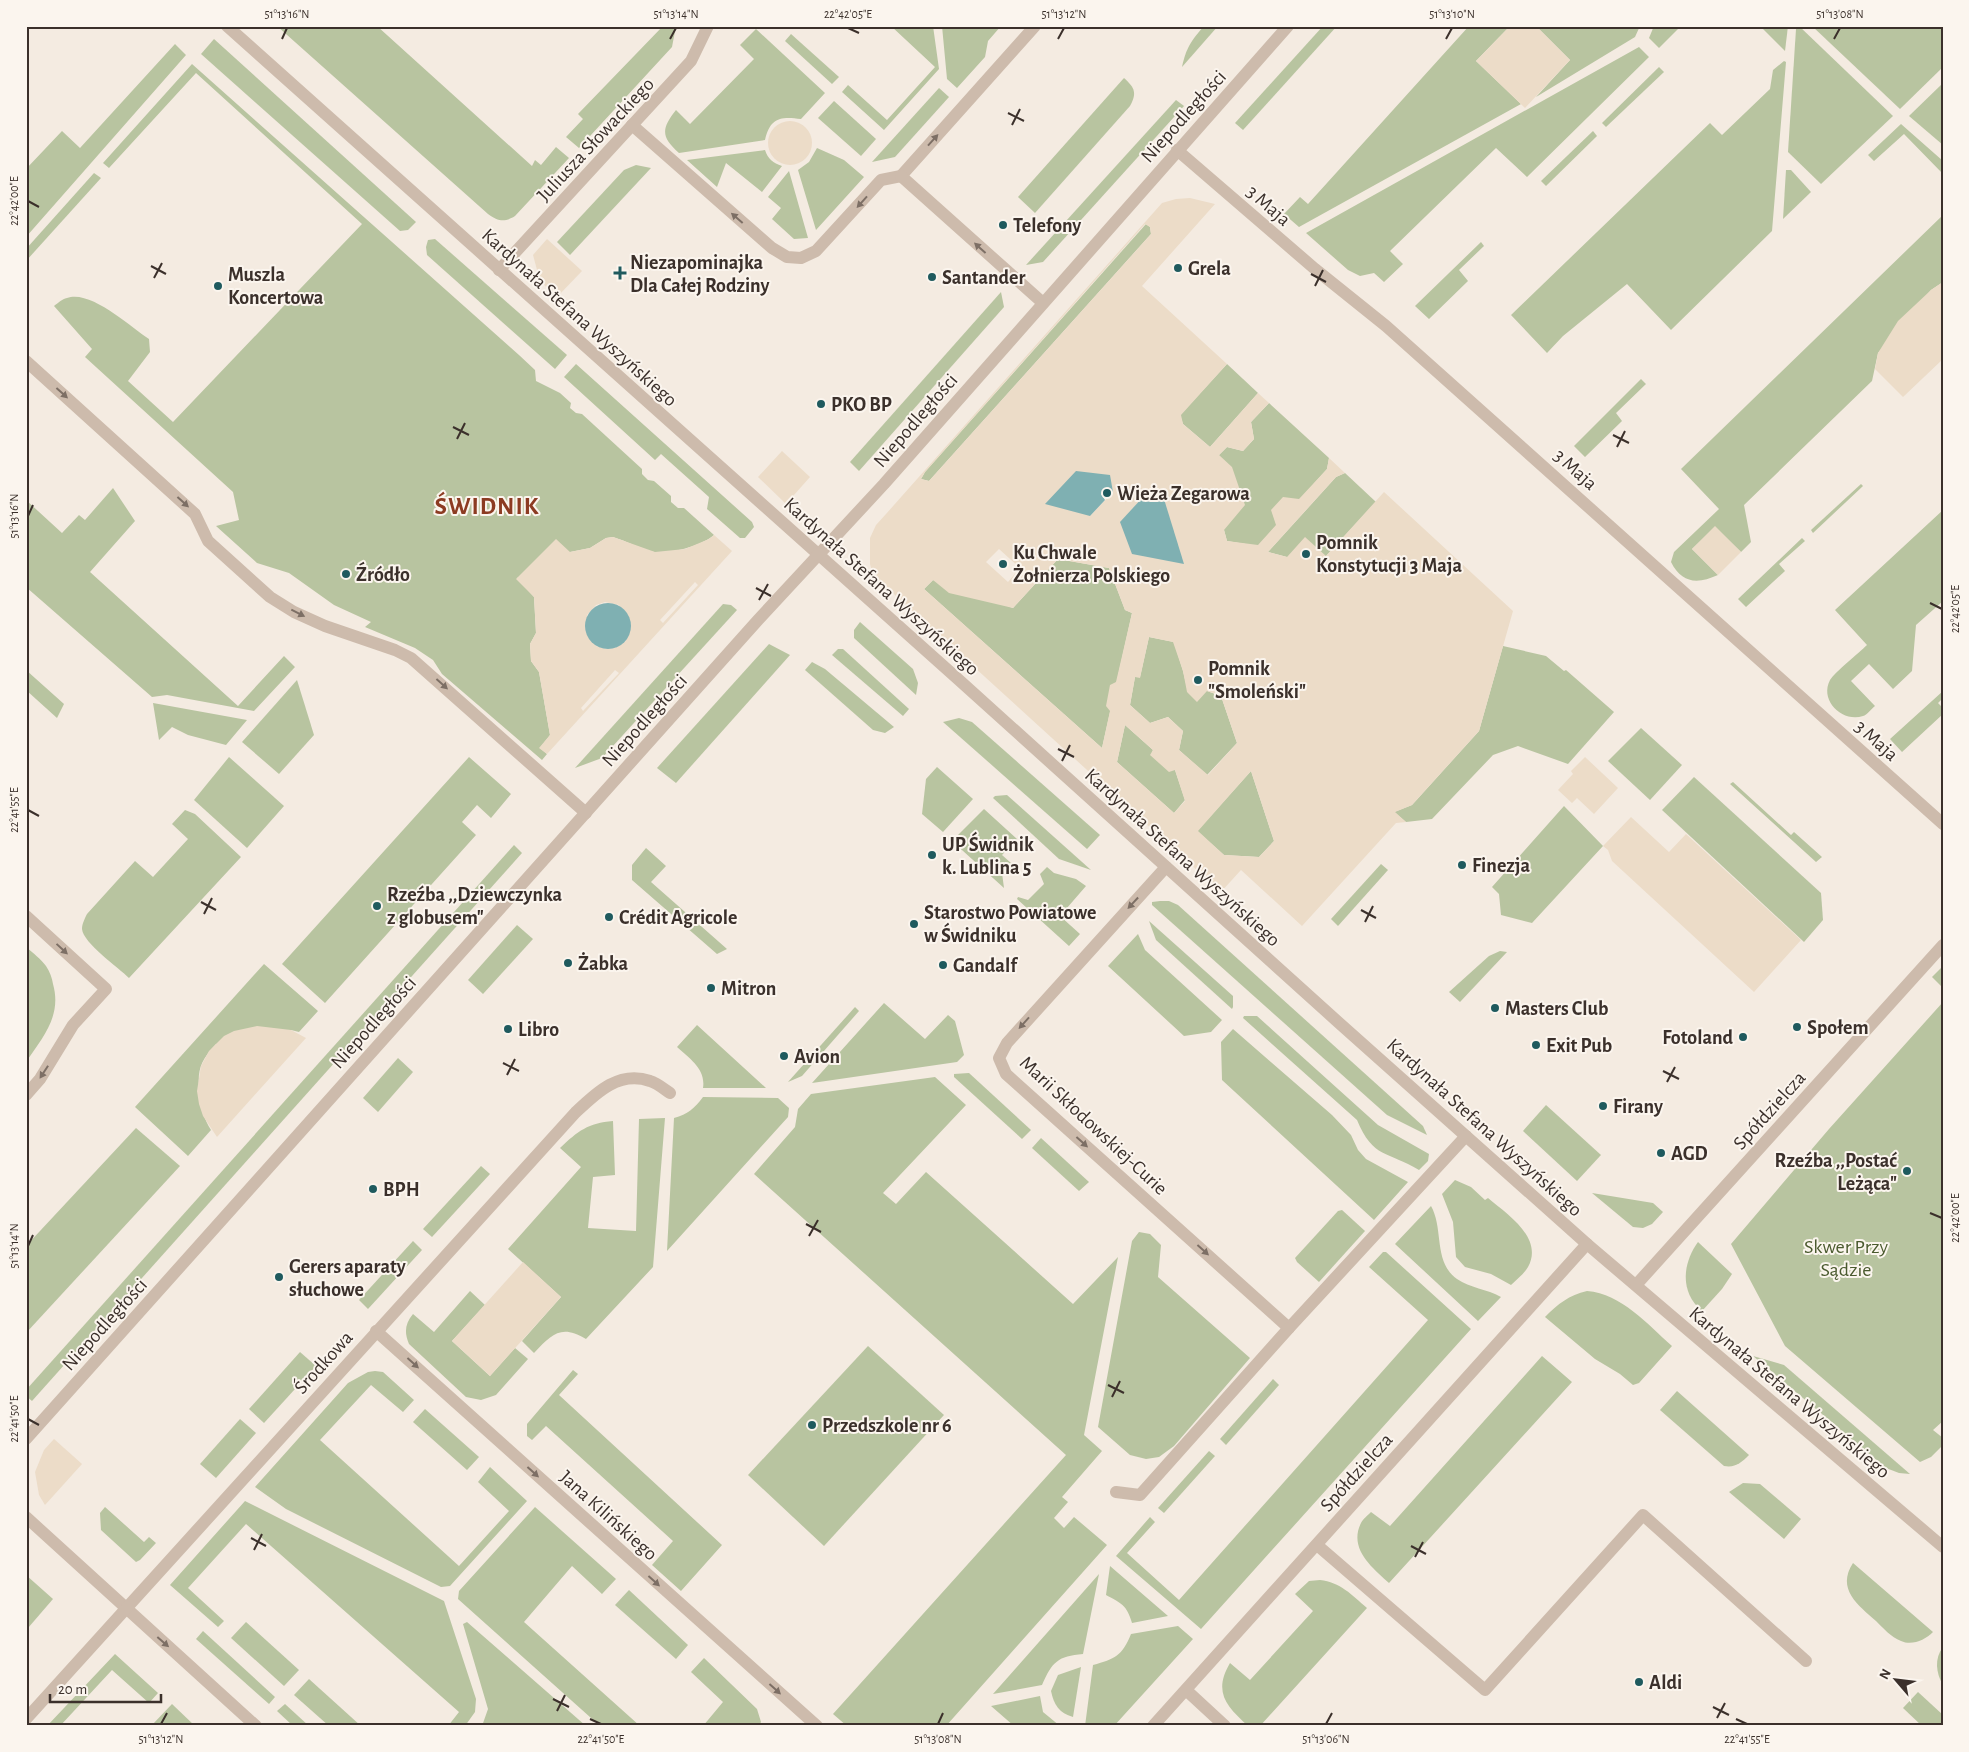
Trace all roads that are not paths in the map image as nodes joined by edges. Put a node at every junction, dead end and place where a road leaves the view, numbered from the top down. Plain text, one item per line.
1 (227, 26) edge
2 (708, 26) edge
3 (1035, 26) edge
4 (1288, 26) edge
5 (632, 125) junction
6 (1177, 150) junction
7 (901, 176) junction
8 (500, 270) junction
9 (1043, 302) junction
10 (26, 361) edge
11 (819, 555) junction
12 (586, 813) junction
13 (1943, 824) edge
14 (1166, 867) junction
15 (26, 916) edge
16 (1943, 945) edge
17 (670, 1093) dead end
18 (26, 1095) edge
19 (1466, 1136) junction
20 (1587, 1244) junction
21 (1636, 1285) junction
22 (1290, 1328) junction
23 (376, 1331) junction
24 (26, 1439) edge
25 (1116, 1492) dead end
26 (26, 1517) edge
27 (1317, 1545) junction
28 (1943, 1547) edge
29 (127, 1610) junction
30 (1806, 1661) dead end
31 (1186, 1690) junction
32 (26, 1720) edge
33 (256, 1726) edge
34 (817, 1726) edge
35 (1153, 1726) edge
36 (1224, 1726) edge

1 - 8 street, Kardynała Stefana Wyszyńskiego
2 - 5 street, Juliusza Słowackiego
7 -> 3 street
4 - 6 street, Niepodległości
7 -> 5 street
5 - 8 street, Juliusza Słowackiego
6 - 9 street, Niepodległości
6 - 13 street, 3 Maja
9 -> 7 street
8 - 11 street, Kardynała Stefana Wyszyńskiego
9 - 11 street, Niepodległości
10 -> 12 street
11 - 12 street, Niepodległości
11 - 14 street, Kardynała Stefana Wyszyńskiego
12 - 24 street, Niepodległości
14 - 19 street, Kardynała Stefana Wyszyńskiego
14 -> 22 street, Marii Skłodowskiej-Curie
15 -> 18 street
16 - 21 street, Spółdzielcza
17 - 23 street, Środkowa
19 - 20 street, Kardynała Stefana Wyszyńskiego
19 - 22 street
20 - 21 street, Kardynała Stefana Wyszyńskiego
20 - 27 street, Spółdzielcza
21 - 28 street, Kardynała Stefana Wyszyńskiego
22 - 25 street
23 - 29 street, Środkowa
23 -> 34 street, Jana Kilińskiego
26 - 29 street
27 - 30 street
27 - 31 street, Spółdzielcza
29 - 32 street, Środkowa
29 -> 33 street
31 - 35 street, Spółdzielcza
31 - 36 street

